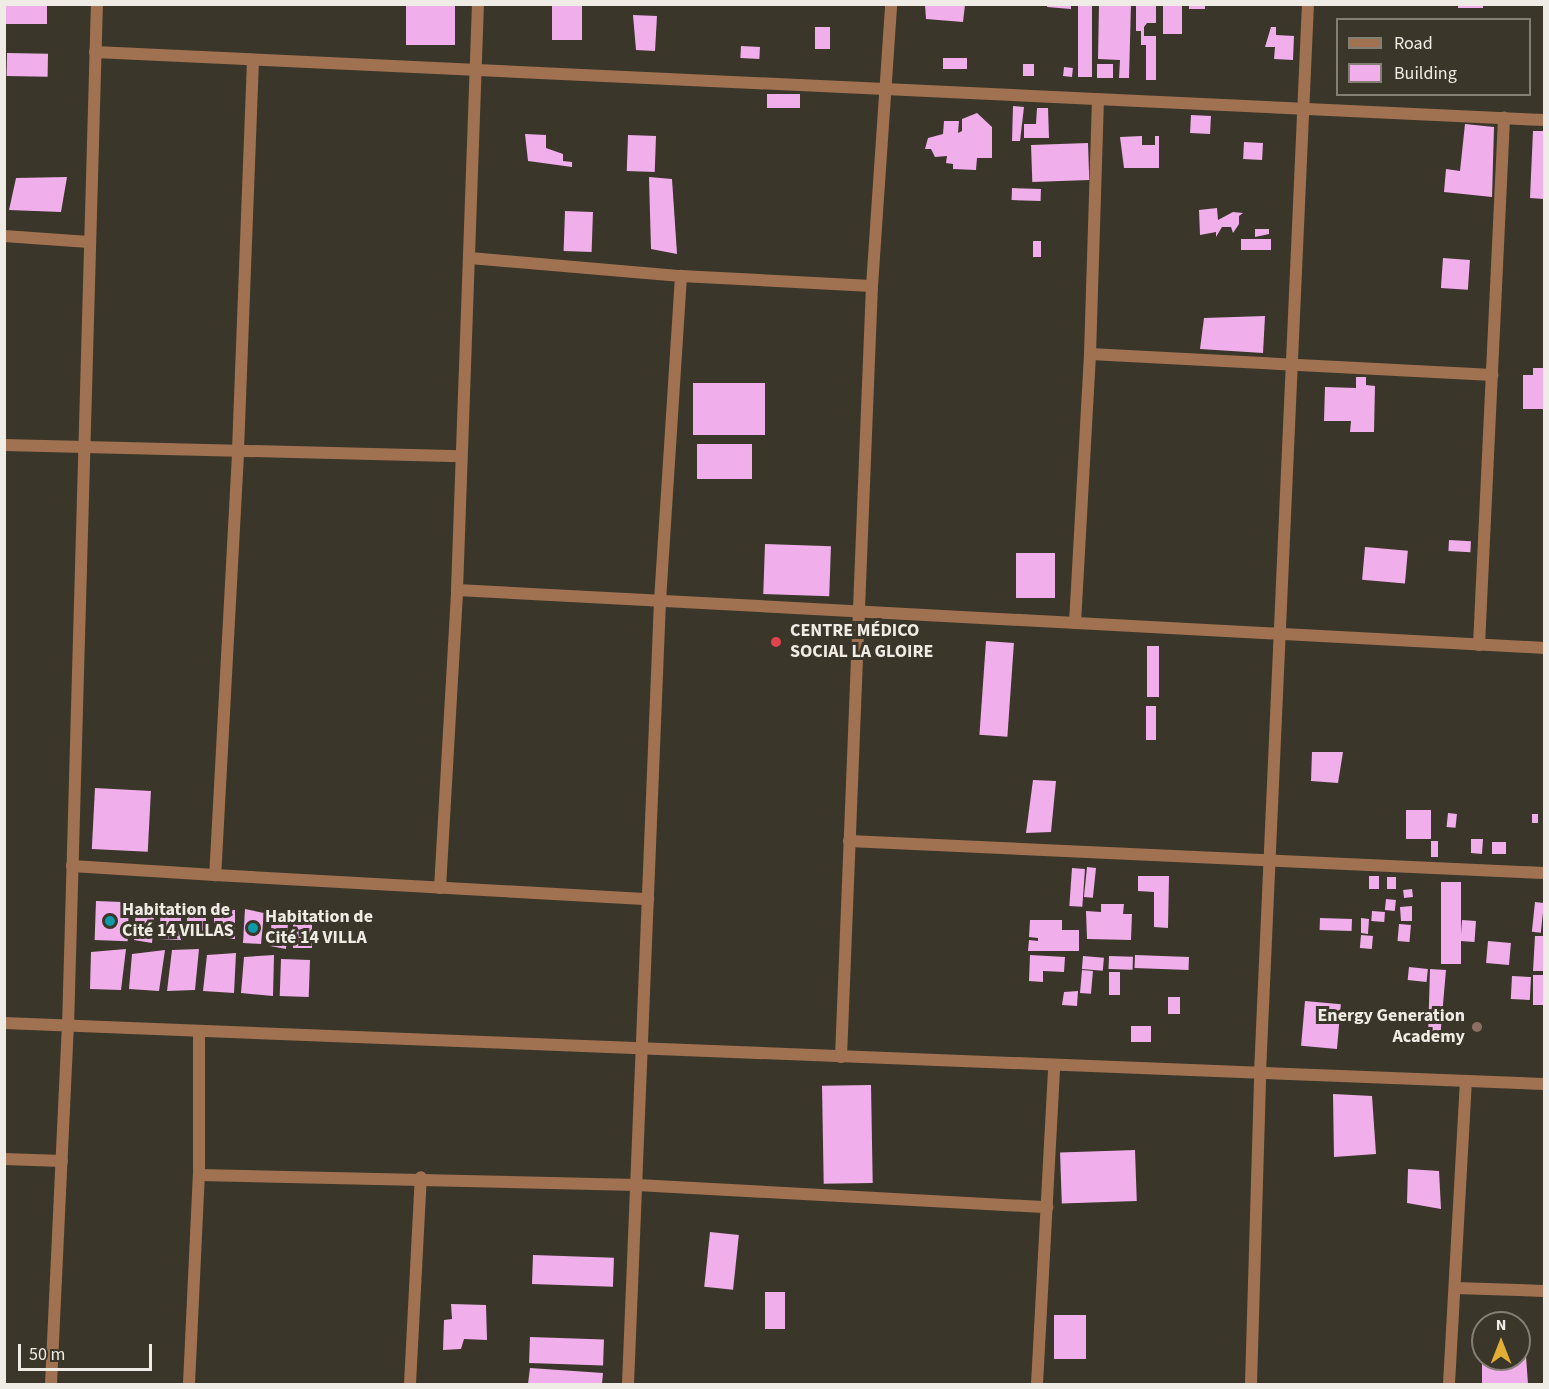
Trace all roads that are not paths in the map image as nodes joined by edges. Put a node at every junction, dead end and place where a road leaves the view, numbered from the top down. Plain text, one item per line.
1 (97, 4) edge
2 (478, 4) edge
3 (891, 4) edge
4 (1308, 4) edge
5 (95, 52) junction
6 (253, 60) junction
7 (476, 70) junction
8 (886, 89) junction
9 (1098, 99) junction
10 (1304, 109) junction
11 (1504, 118) junction
12 (1545, 120) edge
13 (4, 236) edge
14 (89, 242) junction
15 (470, 258) junction
16 (681, 276) junction
17 (872, 286) junction
18 (1090, 354) junction
19 (1290, 365) junction
20 (1492, 375) junction
21 (4, 445) edge
22 (86, 450) junction
23 (238, 454) junction
24 (461, 456) junction
25 (457, 590) junction
26 (660, 601) junction
27 (857, 611) junction
28 (1075, 623) junction
29 (1280, 634) junction
30 (1479, 645) junction
31 (1545, 648) edge
32 (849, 841) junction
33 (1271, 858) junction
34 (72, 866) junction
35 (1545, 873) edge
36 (215, 875) junction
37 (440, 888) junction
38 (648, 899) junction
39 (4, 1023) edge
40 (68, 1028) junction
41 (199, 1033) junction
42 (642, 1050) junction
43 (841, 1058) junction
44 (1054, 1066) junction
45 (1260, 1073) junction
46 (1466, 1081) junction
47 (1545, 1084) edge
48 (4, 1160) edge
49 (62, 1161) junction
50 (199, 1175) junction
51 (421, 1177) junction
52 (637, 1185) junction
53 (1047, 1207) junction
54 (1455, 1288) junction
55 (1545, 1291) edge
56 (51, 1384) edge
57 (189, 1384) edge
58 (410, 1384) edge
59 (628, 1384) edge
60 (1037, 1384) edge
61 (1251, 1384) edge
62 (1449, 1384) edge

1 - 5 street
2 - 7 street
3 - 8 street
4 - 10 street
5 - 6 street
5 - 14 street
6 - 7 street
6 - 23 street
7 - 8 street
7 - 15 street
8 - 9 street
8 - 17 street
9 - 10 street
9 - 18 street
10 - 11 street
10 - 19 street
11 - 12 street
11 - 20 street
13 - 14 street
14 - 22 street
15 - 16 street
15 - 24 street
16 - 17 street
16 - 26 street
17 - 27 street
18 - 19 street
18 - 28 street
19 - 20 street
19 - 29 street
20 - 30 street
21 - 22 street
22 - 23 street
22 - 34 street
23 - 24 street
23 - 36 street
24 - 25 street
25 - 26 street
25 - 37 street
26 - 27 street
26 - 38 street
27 - 28 street
27 - 32 street
28 - 29 street
29 - 30 street
29 - 33 street
30 - 31 street
32 - 33 street
32 - 43 street
33 - 35 street
33 - 45 street
34 - 36 street
34 - 40 street
36 - 37 street
37 - 38 street
38 - 42 street
39 - 40 street
40 - 41 street
40 - 49 street
41 - 42 street
41 - 50 street
42 - 43 street
42 - 52 street
43 - 44 street
44 - 45 street
44 - 53 street
45 - 46 street
45 - 61 street
46 - 47 street
46 - 54 street
48 - 49 street
49 - 56 street
50 - 51 street
50 - 57 street
51 - 52 street
51 - 58 street
52 - 53 street
52 - 59 street
53 - 60 street
54 - 55 street
54 - 62 street

